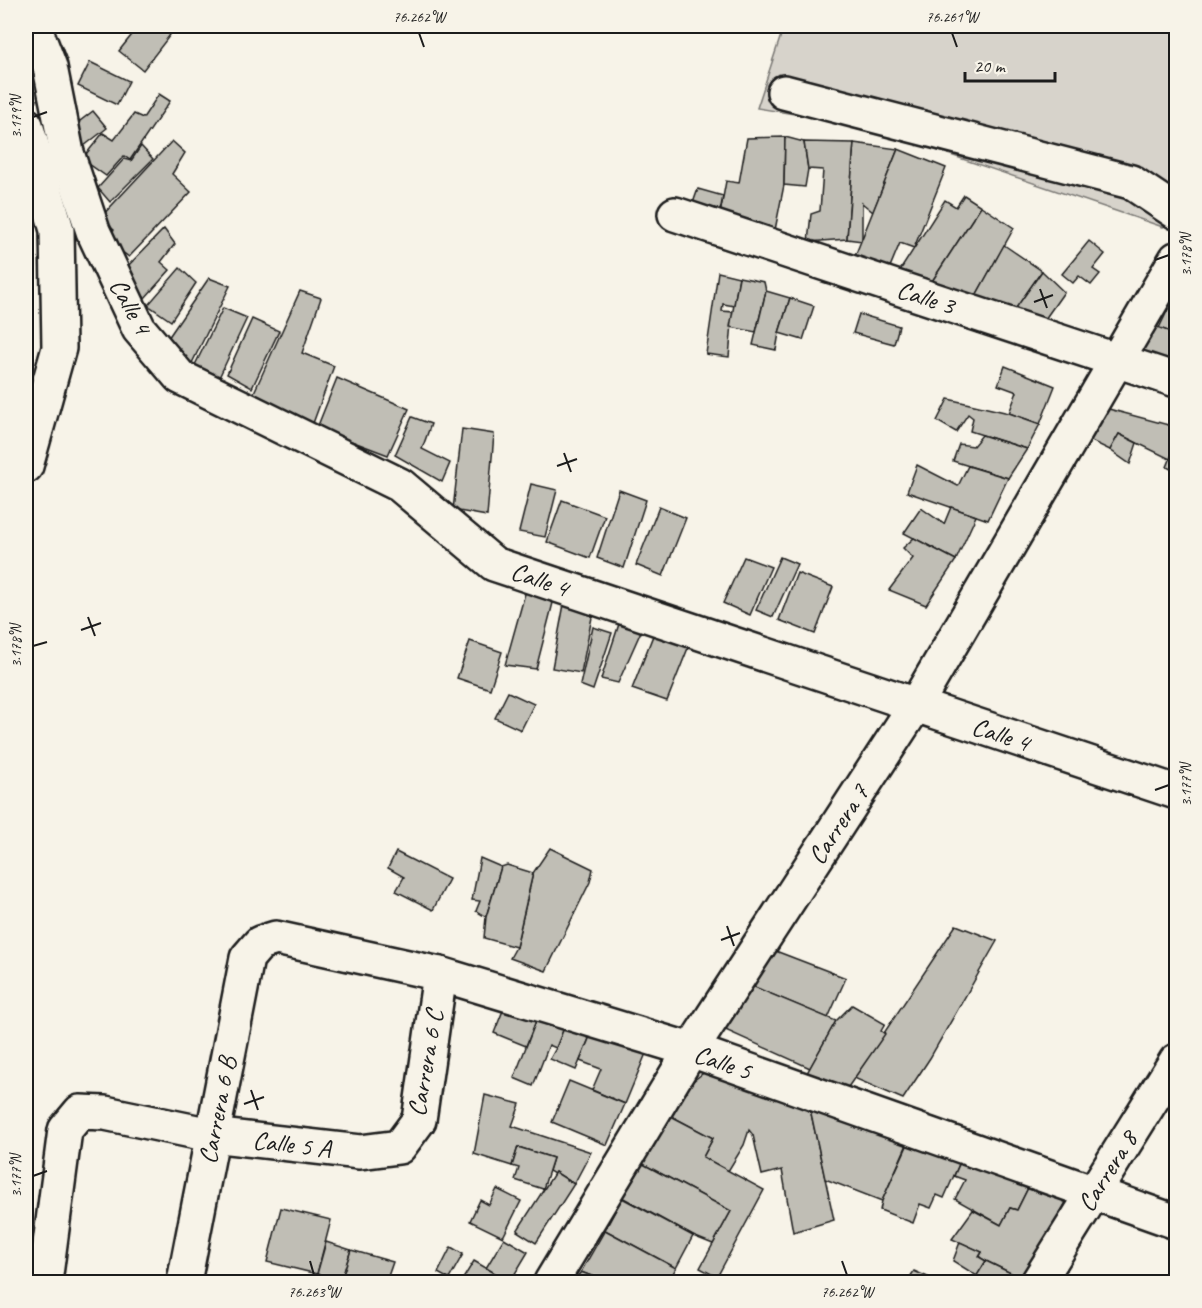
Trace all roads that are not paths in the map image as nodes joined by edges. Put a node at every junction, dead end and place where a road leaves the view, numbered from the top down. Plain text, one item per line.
1 (34, 26) edge
2 (784, 92) dead end
3 (26, 125) edge
4 (1176, 212) edge
5 (675, 214) dead end
6 (1176, 260) edge
7 (1116, 360) junction
8 (1176, 380) edge
9 (26, 466) edge
10 (915, 706) junction
11 (1176, 792) edge
12 (260, 943) joint
13 (440, 974) junction
14 (691, 1050) junction
15 (1176, 1061) edge
16 (211, 1135) junction
17 (399, 1147) joint
18 (1093, 1192) junction
19 (1176, 1222) edge
20 (45, 1282) edge
21 (184, 1282) edge
22 (551, 1282) edge
23 (1038, 1282) edge

1 - 10 street, Calle 4
2 - 4 street
3 - 9 street
5 - 7 street, Calle 3
6 - 7 street, Carrera 7
7 - 8 street, Calle 3
7 - 10 street, Carrera 7
10 - 11 street, Calle 4
10 - 14 street, Carrera 7
12 - 13 street, Calle 5
12 - 16 street, Carrera 6 B
13 - 14 street, Calle 5
13 - 17 street, Carrera 6 C
14 - 18 street, Calle 5
14 - 22 street, Carrera 7
15 - 18 street, Carrera 8
16 - 17 street, Calle 5 A
16 - 20 street, Calle 5 A
16 - 21 street, Carrera 6 B
18 - 19 street, Calle 5
18 - 23 street, Carrera 8

